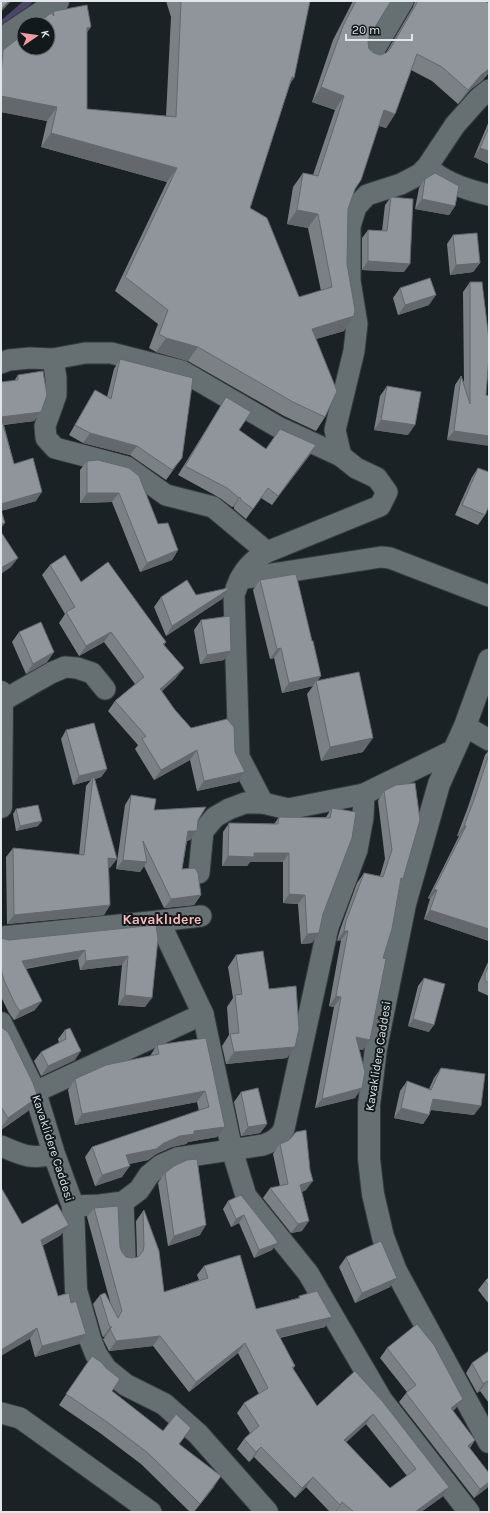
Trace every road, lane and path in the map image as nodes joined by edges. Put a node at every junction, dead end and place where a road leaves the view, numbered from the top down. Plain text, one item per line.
1 (58, 1) edge
2 (403, 1) edge
3 (1, 41) edge
4 (370, 57) edge
5 (489, 90) edge
6 (427, 167) junction
7 (489, 195) edge
8 (53, 358) junction
9 (1, 363) edge
10 (341, 456) junction
11 (267, 552) junction
12 (240, 579) junction
13 (489, 596) edge
14 (489, 660) edge
15 (105, 689) dead end
16 (2, 696) edge
17 (465, 726) junction
18 (489, 740) edge
19 (454, 750) junction
20 (364, 794) junction
21 (263, 803) junction
22 (1, 807) edge
23 (199, 873) edge
24 (201, 916) dead end
25 (159, 921) junction
26 (1, 937) edge
27 (203, 1014) junction
28 (1, 1023) edge
29 (35, 1092) junction
30 (1, 1146) edge
31 (232, 1150) junction
32 (54, 1154) junction
33 (123, 1202) junction
34 (73, 1206) junction
35 (125, 1256) edge
36 (1, 1413) edge
37 (489, 1442) edge
38 (151, 1512) edge
39 (267, 1512) edge
40 (469, 1512) edge

1 - 3 street
2 - 4 street
5 - 6 street
6 - 7 street
6 - 10 street
8 - 9 street
8 - 10 street
8 - 11 street
10 - 11 street
11 - 12 street
12 - 13 street
12 - 21 street
14 - 17 street, Kavaklidere Caddesi
15 - 16 street
16 - 22 street
17 - 18 street
17 - 19 street, Kavaklidere Caddesi
19 - 20 street
19 - 37 street, Kavaklidere Caddesi
20 - 21 street
20 - 31 street
21 - 23 street
24 - 25 street
25 - 26 street
25 - 27 street
27 - 29 street
27 - 31 street
28 - 29 street, Kavaklidere Caddesi
29 - 32 street, Kavaklidere Caddesi
30 - 32 street
31 - 33 street
31 - 40 street
32 - 34 street, Kavaklidere Caddesi
33 - 34 street
33 - 35 street
34 - 39 street, Kavaklidere Caddesi
36 - 38 street

